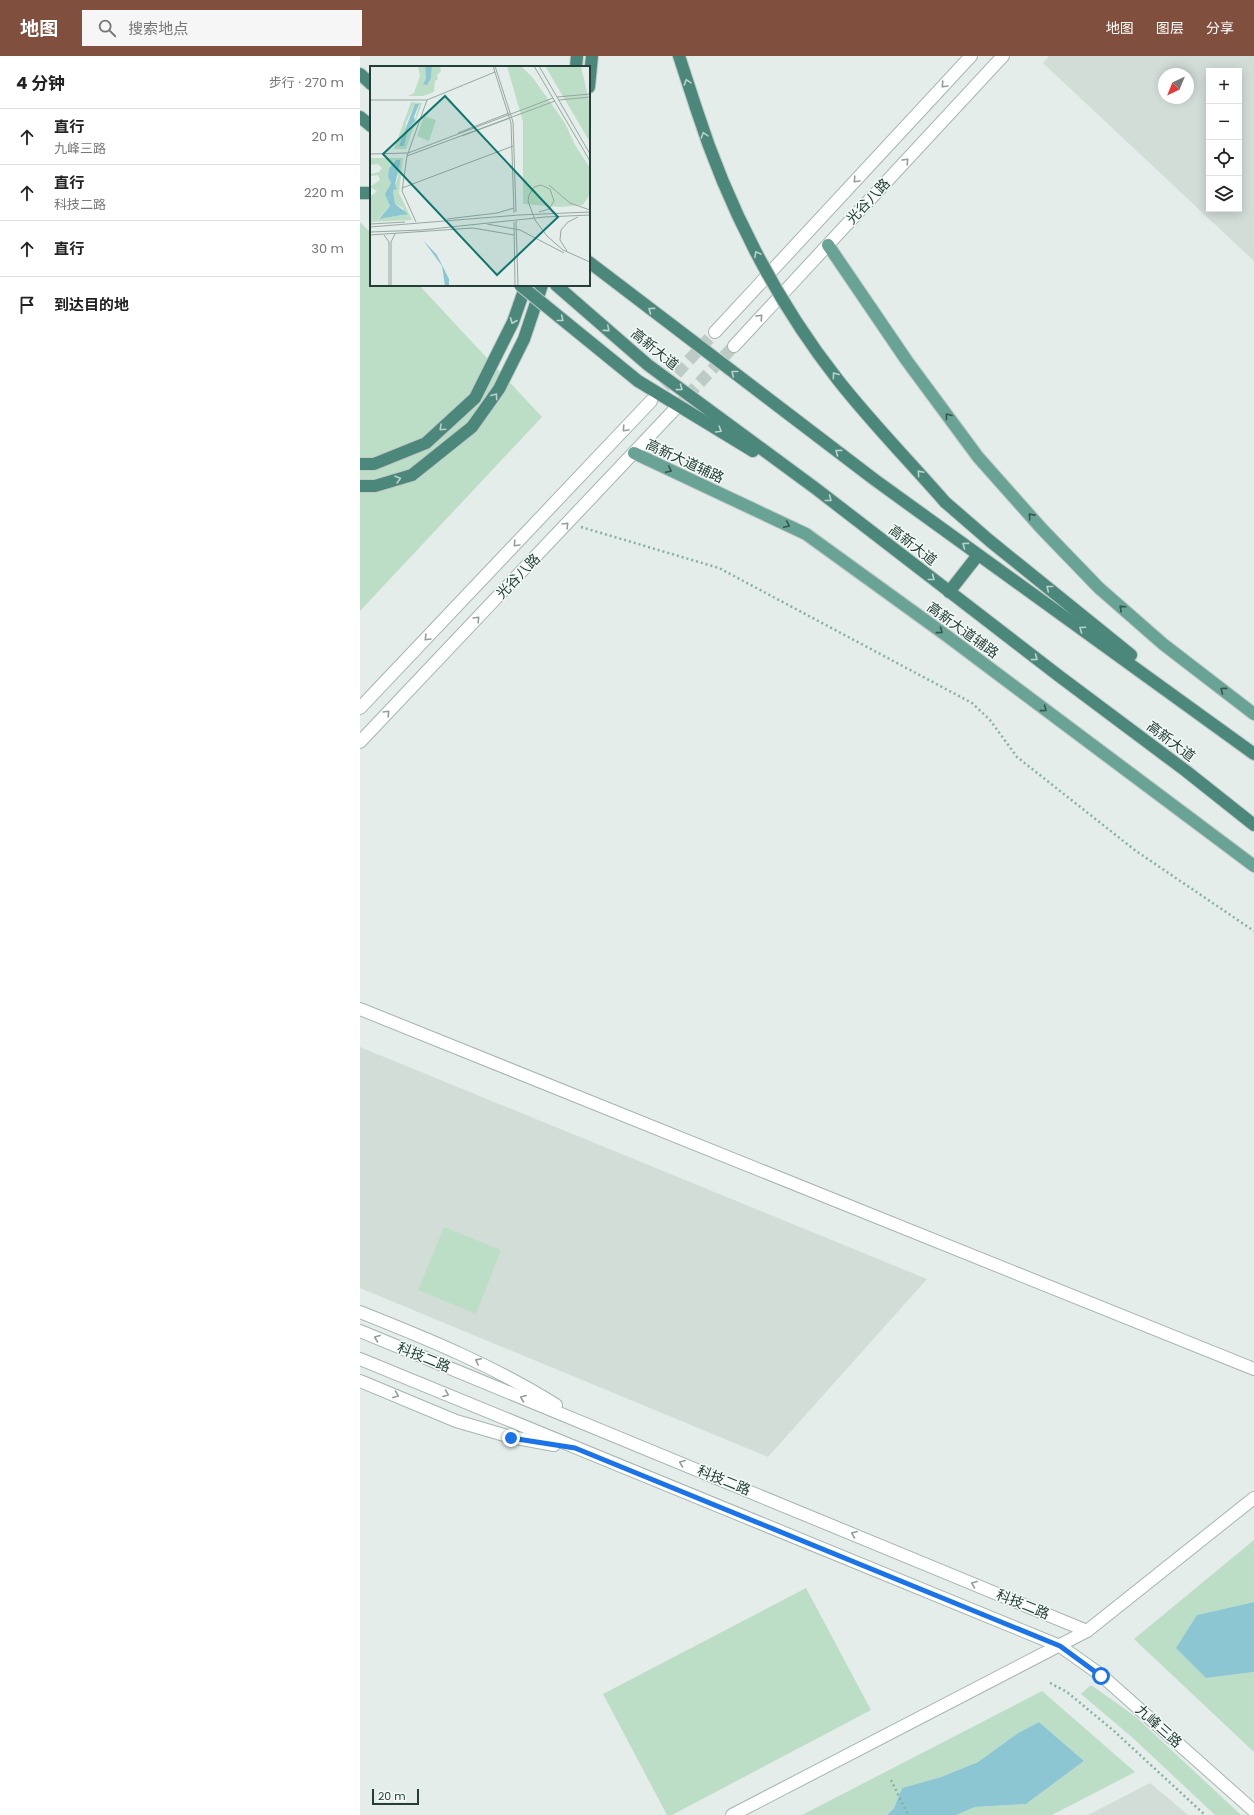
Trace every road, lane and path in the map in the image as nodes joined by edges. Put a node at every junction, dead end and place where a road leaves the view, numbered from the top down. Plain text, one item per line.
1 (577, 56) edge
2 (592, 56) edge
3 (679, 56) edge
4 (971, 56) edge
5 (1002, 56) edge
6 (576, 66) edge
7 (360, 74) edge
8 (590, 77) edge
9 (370, 83) edge
10 (360, 117) edge
11 (370, 125) edge
12 (828, 245) junction
13 (590, 263) edge
14 (521, 286) edge
15 (526, 286) edge
16 (542, 286) edge
17 (557, 286) edge
18 (715, 332) tunnel mouth
19 (734, 346) tunnel mouth
20 (651, 401) tunnel mouth
21 (675, 409) tunnel mouth
22 (634, 453) junction
23 (360, 464) edge
24 (360, 486) edge
25 (815, 488) junction
26 (568, 523) junction
27 (978, 555) junction
28 (949, 592) junction
29 (360, 708) edge
30 (1254, 714) edge
31 (360, 742) edge
32 (1254, 753) edge
33 (1254, 825) edge
34 (1254, 866) edge
35 (1254, 931) edge
36 (360, 1009) edge
37 (360, 1312) edge
38 (360, 1331) edge
39 (360, 1359) edge
40 (1254, 1369) edge
41 (360, 1381) edge
42 (584, 1423) junction
43 (575, 1448) junction
44 (1254, 1498) edge
45 (1087, 1631) junction
46 (1060, 1646) junction
47 (1050, 1683) dead end
48 (891, 1780) dead end
49 (1254, 1811) edge
50 (732, 1815) edge
51 (908, 1815) edge
52 (1205, 1815) edge

1 - 6 highway
2 - 8 highway
32 -> 3 highway, bridge
4 -> 18 street, 光谷八路
12 -> 5 street, 光谷八路
7 - 9 highway
10 - 11 highway
19 -> 12 street, 光谷八路
30 -> 12 main road
27 -> 13 highway, 高新大道
14 -> 25 highway, bridge
15 -> 23 highway
24 -> 16 highway
17 -> 25 highway, 高新大道
20 -> 29 street, 光谷八路
21 - 22 street, 光谷八路
22 - 26 street, 光谷八路
22 -> 34 main road, 高新大道辅路
25 -> 28 highway, 高新大道
31 -> 26 street, 光谷八路
26 - 35 path
27 - 28 highway
32 -> 27 highway, 高新大道
28 -> 33 highway, 高新大道
36 - 40 street
42 -> 37 street
42 -> 38 street, 科技二路
39 -> 43 street, 科技二路
41 -> 43 street
45 -> 42 street, 科技二路
43 - 46 street, 科技二路
44 - 45 street
45 - 46 street
46 - 49 street, 九峰三路
46 - 50 street
47 - 52 path
48 - 51 path

